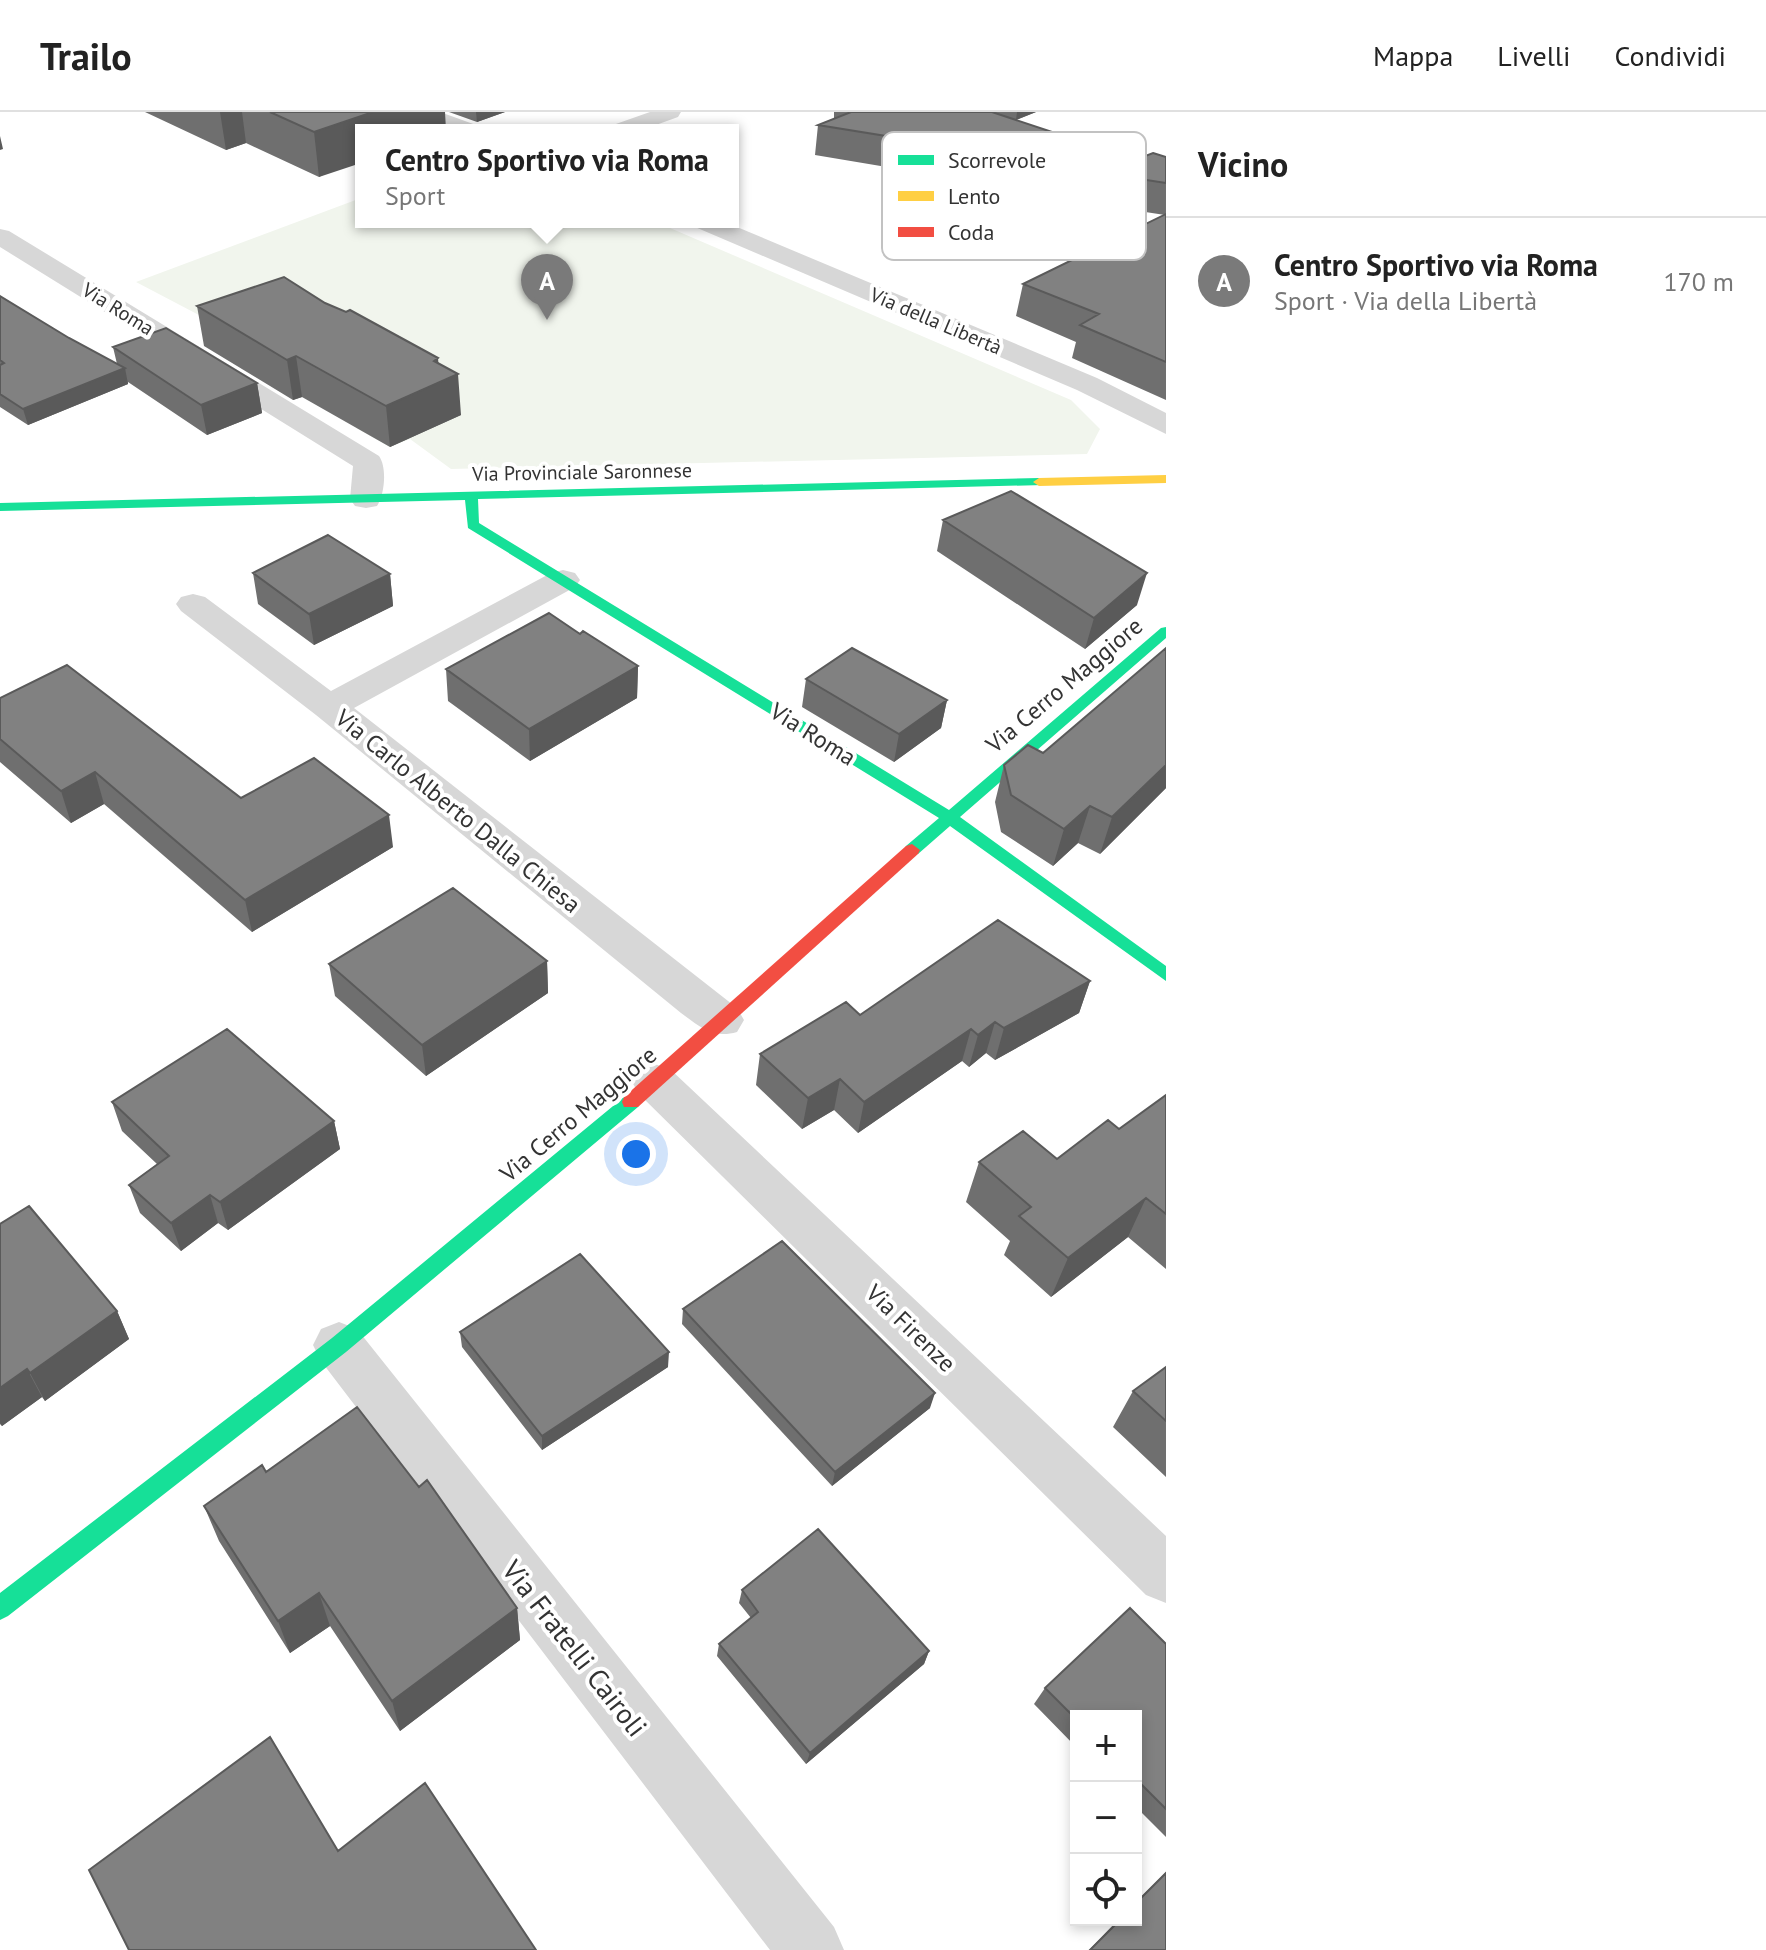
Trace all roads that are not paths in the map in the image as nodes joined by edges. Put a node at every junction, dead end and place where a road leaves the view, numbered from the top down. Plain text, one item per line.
1 (420, 112) edge
2 (670, 112) edge
3 (959, 112) edge
4 (452, 124) edge
5 (637, 124) edge
6 (1019, 132) edge
7 (1166, 153) edge
8 (1146, 163) edge
9 (1146, 175) edge
10 (1166, 181) edge
11 (718, 228) edge
12 (0, 236) edge
13 (1166, 425) edge
14 (1166, 479) edge
15 (471, 496) junction
16 (366, 499) junction
17 (0, 507) edge
18 (563, 580) junction
19 (193, 604) dead end
20 (1166, 631) edge
21 (329, 707) junction
22 (950, 818) junction
23 (1166, 975) edge
24 (722, 1020) junction
25 (655, 1082) junction
26 (339, 1345) junction
27 (1166, 1575) edge
28 (0, 1608) edge
29 (811, 1950) edge

1 - 4 street
2 - 5 street
3 - 6 street
7 - 8 street
9 - 10 street
11 - 13 street, Via della Libertà
12 - 16 street, Via Roma
14 - 15 street, Via Provinciale Saronnese
15 - 16 street, Via Provinciale Saronnese
15 - 18 street, Via Roma
16 - 17 street, Via Provinciale Saronnese
18 - 21 street, Via Carlo Alberto Dalla Chiesa
18 - 22 street, Via Roma
19 - 21 street
20 - 22 street, Via Cerro Maggiore
21 - 24 street, Via Carlo Alberto Dalla Chiesa
22 - 23 street, Via Roma
22 - 24 street, Via Cerro Maggiore
24 - 25 street, Via Cerro Maggiore
25 - 26 street, Via Cerro Maggiore
25 - 27 street, Via Firenze
26 - 28 street, Via Cerro Maggiore
26 - 29 street, Via Fratelli Cairoli

